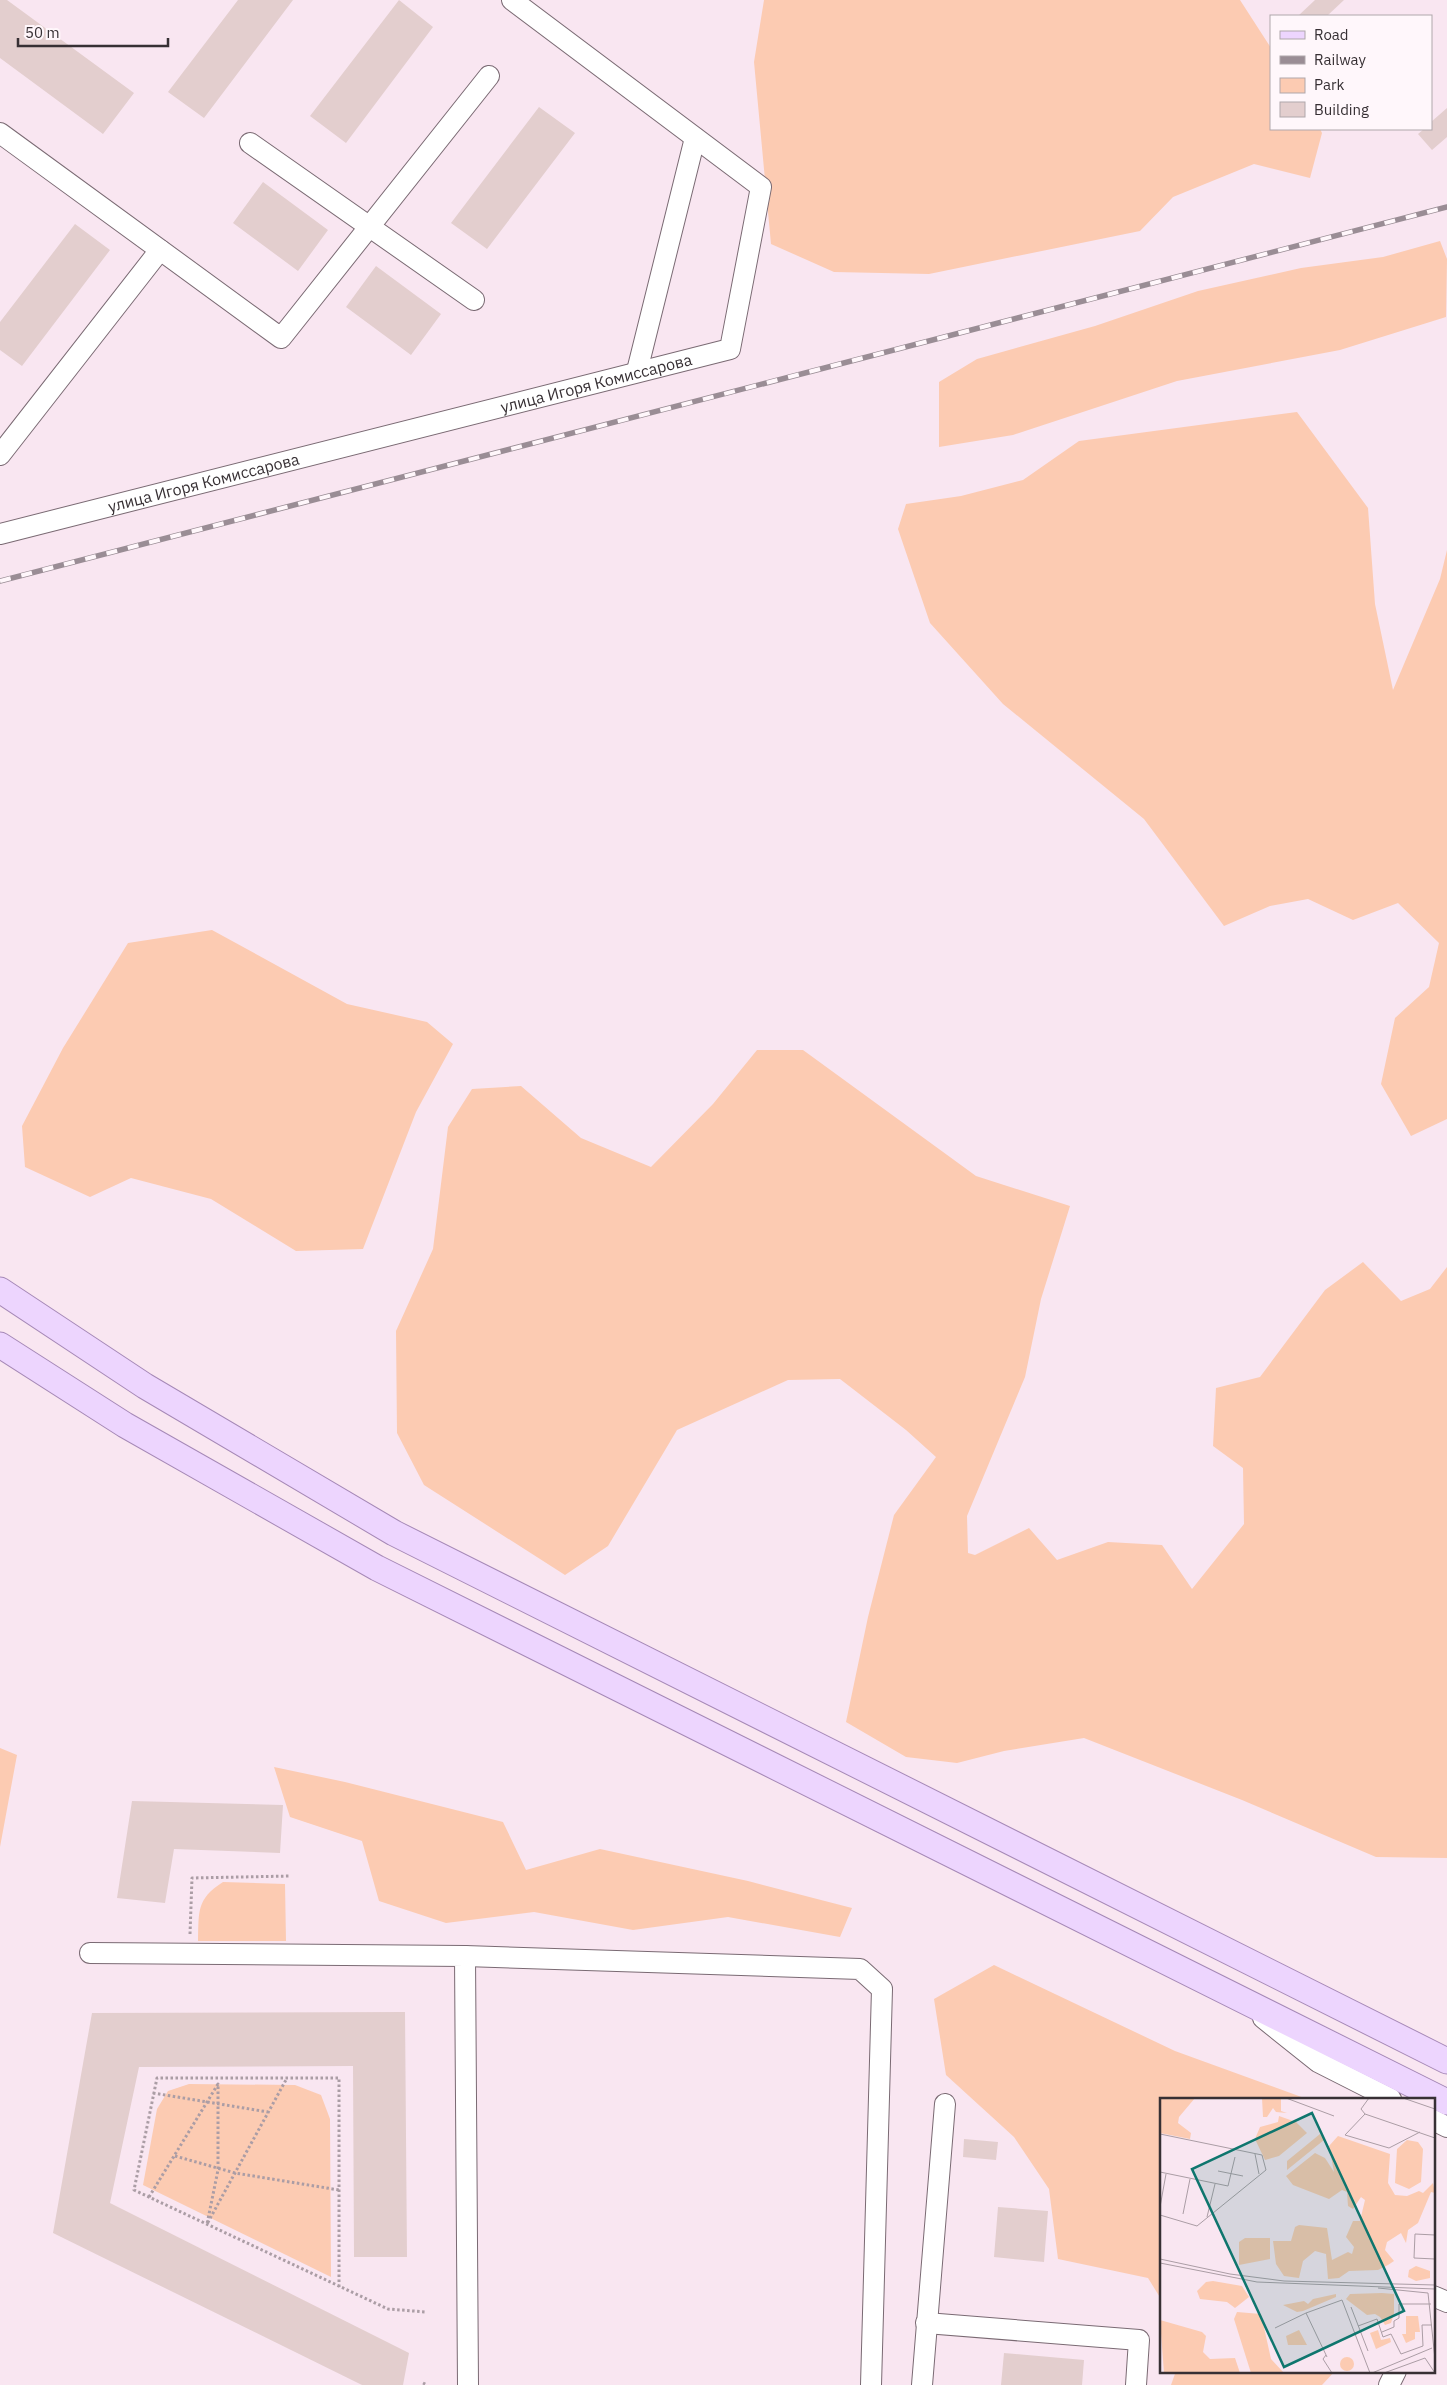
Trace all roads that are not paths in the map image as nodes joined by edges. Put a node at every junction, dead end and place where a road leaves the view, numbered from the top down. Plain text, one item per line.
1 (512, 0) edge
2 (489, 76) dead end
3 (0, 133) edge
4 (695, 138) junction
5 (250, 143) dead end
6 (369, 227) junction
7 (160, 250) junction
8 (474, 300) dead end
9 (637, 371) junction
10 (0, 455) edge
11 (0, 534) edge
12 (0, 1290) edge
13 (0, 1345) edge
14 (90, 1953) dead end
15 (465, 1956) junction
16 (1236, 1997) junction
17 (1447, 2061) edge
18 (1389, 2098) edge
19 (1447, 2102) edge
20 (945, 2104) dead end
21 (1434, 2120) edge
22 (1447, 2127) edge
23 (1434, 2296) edge
24 (1447, 2302) edge
25 (926, 2324) junction
26 (1396, 2372) edge
27 (468, 2385) edge
28 (871, 2385) edge
29 (922, 2385) edge
30 (1136, 2385) edge
31 (1389, 2385) edge

1 - 4 street, улица Игоря Комиссарова
2 - 6 street
3 - 7 street
4 - 9 street
4 - 9 street, улица Игоря Комиссарова
5 - 6 street
6 - 7 street
6 - 8 street
7 - 10 street
9 - 11 street, улица Игоря Комиссарова
12 - 17 main road
13 - 16 main road
14 - 15 street
15 - 27 street
15 - 28 street
16 - 18 street
16 - 19 main road
20 - 25 street
21 - 22 street
23 - 24 street
25 - 29 street
25 - 30 street
26 - 31 street

